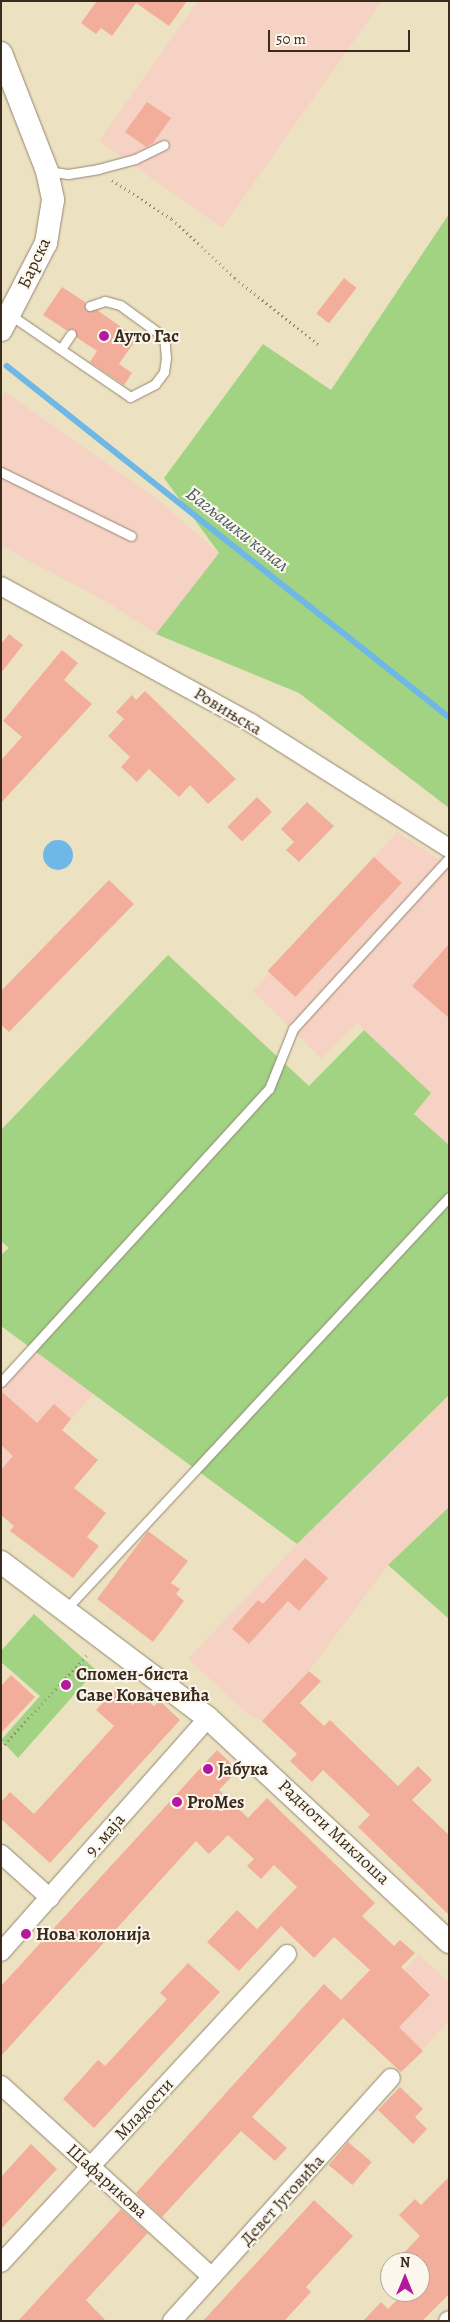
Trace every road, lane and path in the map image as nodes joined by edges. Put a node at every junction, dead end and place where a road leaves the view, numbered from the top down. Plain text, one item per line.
1 (1, 53) edge
2 (164, 144) dead end
3 (45, 168) junction
4 (98, 170) junction
5 (90, 306) dead end
6 (5, 322) edge
7 (71, 334) dead end
8 (320, 346) dead end
9 (61, 349) junction
10 (1, 472) edge
11 (131, 536) dead end
12 (1, 586) edge
13 (449, 848) edge
14 (449, 858) edge
15 (449, 1197) edge
16 (1, 1382) edge
17 (1, 1562) edge
18 (64, 1610) junction
19 (102, 1638) junction
20 (208, 1718) junction
21 (1, 1748) edge
22 (1, 1854) edge
23 (50, 1898) junction
24 (449, 1942) edge
25 (1, 1952) edge
26 (287, 1954) dead end
27 (391, 2078) dead end
28 (1, 2085) edge
29 (91, 2166) junction
30 (1, 2264) edge
31 (212, 2278) junction
32 (172, 2321) edge

1 - 3 street, Барска
2 - 4 lane
3 - 4 lane
3 - 6 street, Барска
4 - 8 path
5 - 9 lane
6 - 9 lane
7 - 9 lane
10 - 11 lane
12 - 13 street, Ровињска
14 - 16 lane
15 - 18 lane
17 - 18 street, Радноти Миклоша
18 - 19 street, Радноти Миклоша
19 - 20 street, Радноти Миклоша
19 - 21 path
20 - 23 street, 9. маја
20 - 24 street, Радноти Миклоша
22 - 23 street
23 - 25 street, 9. маја
26 - 29 street, Младости
27 - 31 street, Девет Југовића
28 - 29 street, Шафарикова
29 - 30 street, Младости
29 - 31 street, Шафарикова
31 - 32 street, Девет Југовића

